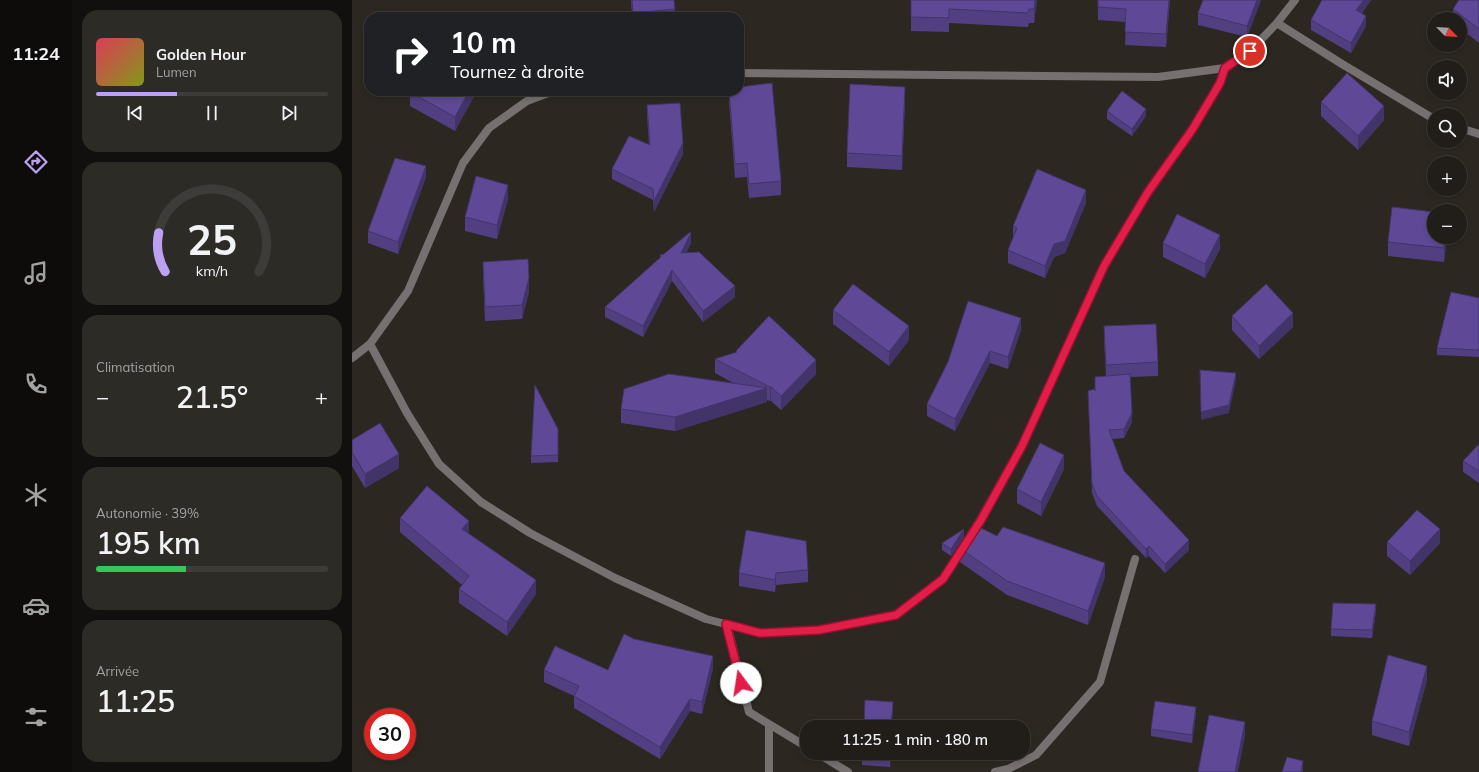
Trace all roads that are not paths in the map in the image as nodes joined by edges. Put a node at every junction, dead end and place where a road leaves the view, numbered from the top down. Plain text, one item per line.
1 (1295, 0) edge
2 (1277, 23) junction
3 (1225, 68) junction
4 (744, 73) edge
5 (540, 96) edge
6 (1427, 115) edge
7 (1467, 130) edge
8 (1479, 134) edge
9 (370, 344) junction
10 (352, 358) edge
11 (1136, 560) dead end
12 (726, 624) junction
13 (769, 724) junction
14 (800, 743) edge
15 (828, 760) edge
16 (769, 772) edge
17 (848, 772) edge
18 (995, 772) edge

1 - 2 street
2 - 3 street
2 - 6 street
3 - 4 street
3 - 12 street
5 - 9 street
7 - 8 street
9 - 10 street
9 - 12 street
11 - 18 street
12 - 13 street
13 - 14 street
13 - 16 street
15 - 17 street

